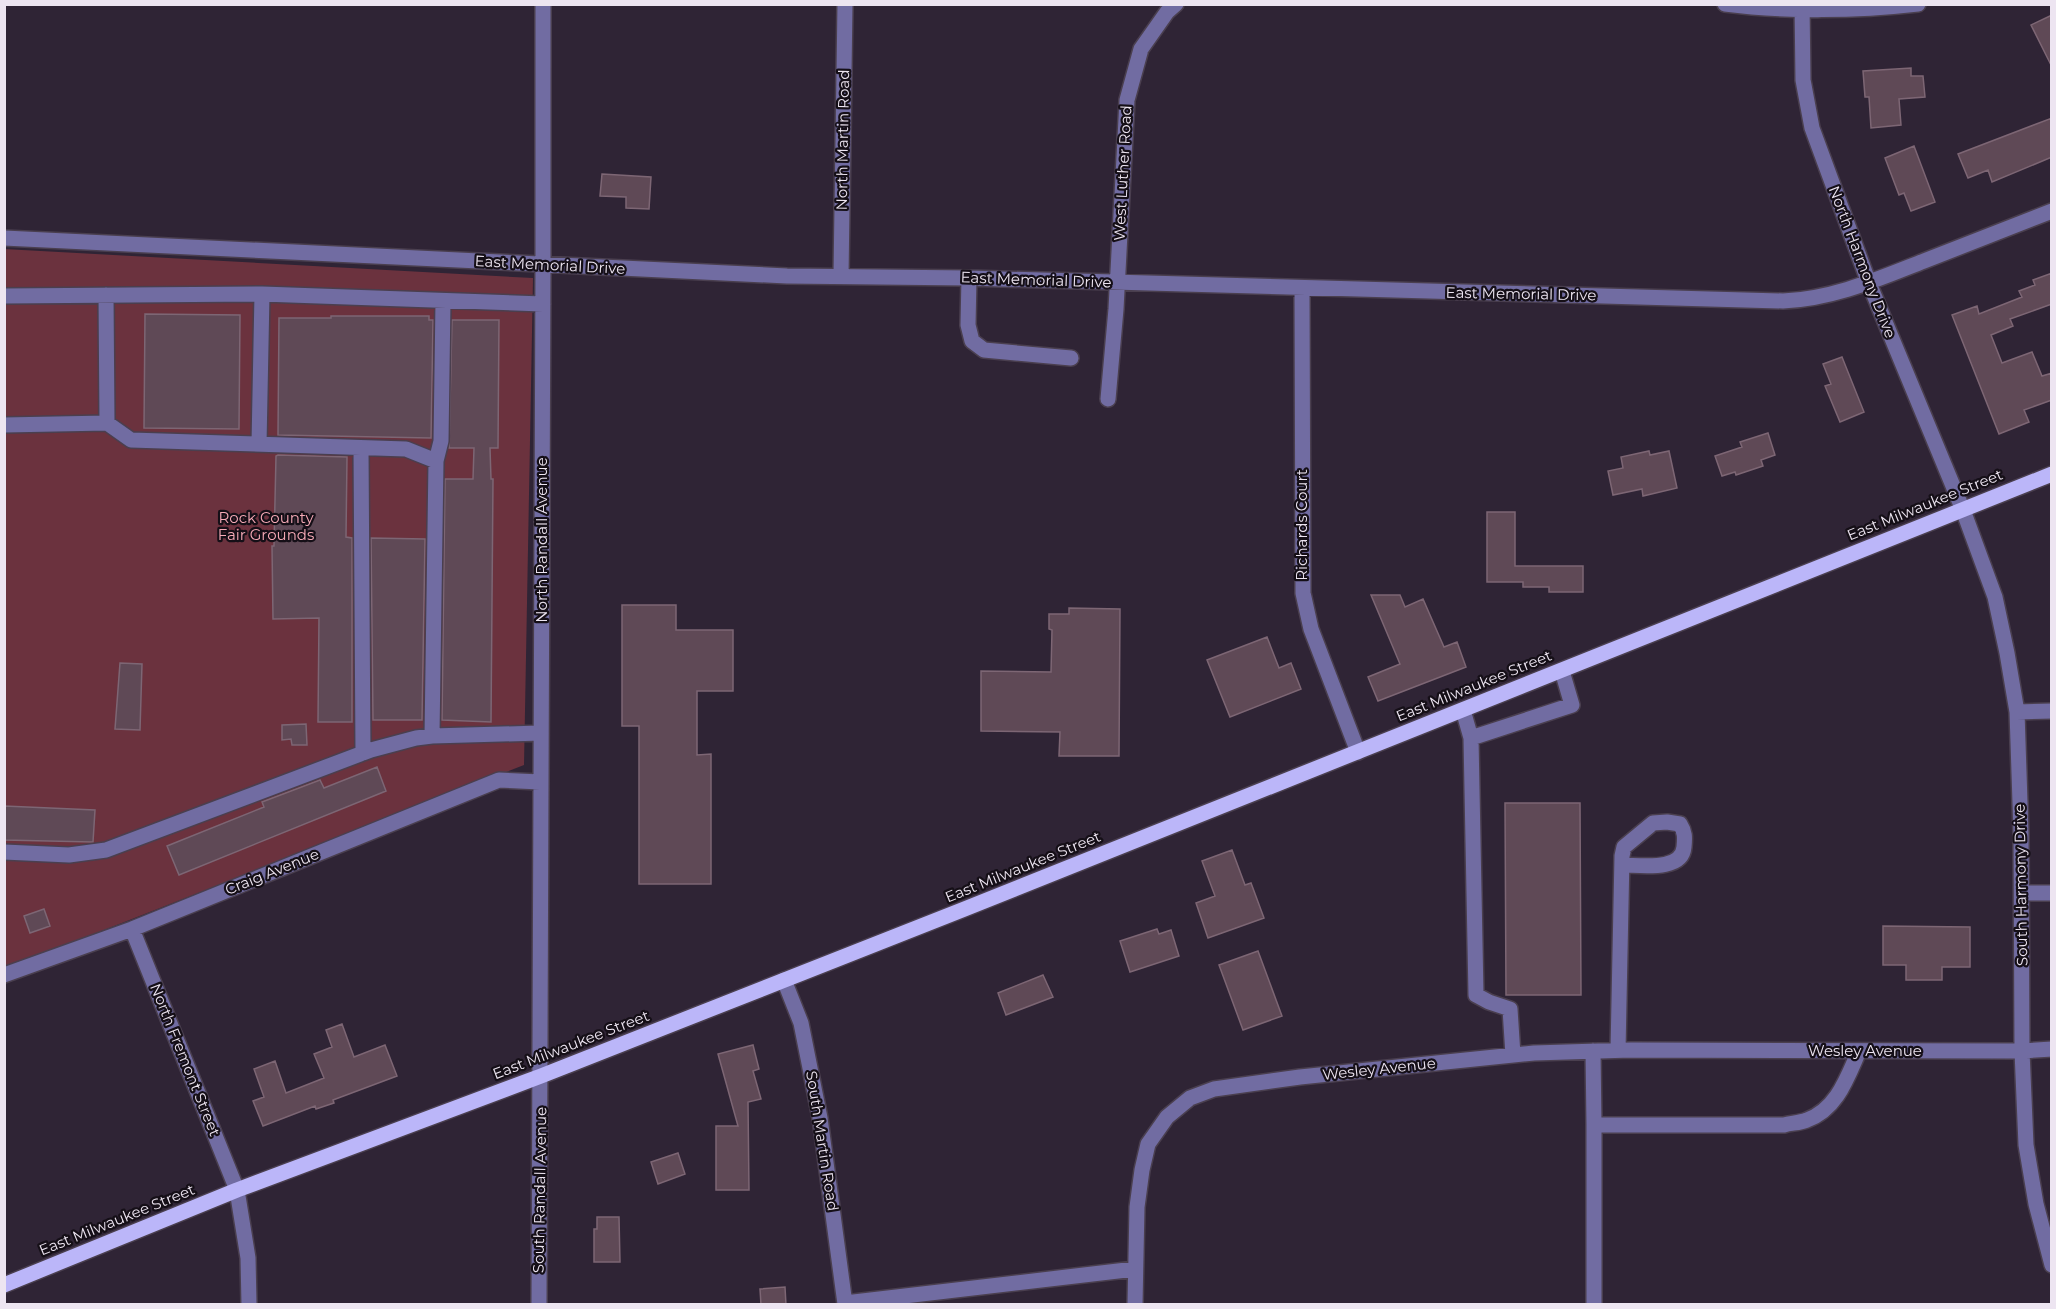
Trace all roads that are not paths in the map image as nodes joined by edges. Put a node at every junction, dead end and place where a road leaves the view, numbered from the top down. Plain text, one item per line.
1 (543, 4) edge
2 (844, 4) edge
3 (1176, 4) edge
4 (1725, 4) edge
5 (1918, 4) edge
6 (1802, 7) edge
7 (2052, 211) edge
8 (4, 238) edge
9 (543, 264) junction
10 (841, 276) junction
11 (969, 278) junction
12 (1117, 283) junction
13 (1869, 283) junction
14 (1302, 289) junction
15 (262, 294) junction
16 (4, 296) edge
17 (106, 296) junction
18 (443, 301) junction
19 (543, 304) junction
20 (1071, 358) dead end
21 (1108, 399) dead end
22 (107, 423) junction
23 (4, 425) edge
24 (259, 444) junction
25 (361, 448) junction
26 (436, 461) junction
27 (2052, 474) edge
28 (1963, 510) junction
29 (1562, 670) junction
30 (1463, 710) junction
31 (2052, 711) edge
32 (2017, 712) junction
33 (540, 733) junction
34 (432, 736) junction
35 (1471, 738) junction
36 (1358, 752) junction
37 (363, 753) junction
38 (540, 782) junction
39 (4, 852) edge
40 (1622, 865) dead end
41 (2022, 893) junction
42 (2052, 893) edge
43 (132, 929) junction
44 (4, 975) edge
45 (784, 980) junction
46 (2052, 1049) edge
47 (1618, 1050) junction
48 (1859, 1050) junction
49 (1593, 1051) junction
50 (2022, 1051) junction
51 (1513, 1055) junction
52 (541, 1076) junction
53 (1594, 1125) junction
54 (237, 1190) junction
55 (2052, 1265) edge
56 (1135, 1269) junction
57 (4, 1285) edge
58 (845, 1304) edge
59 (249, 1305) edge
60 (539, 1305) edge
61 (1135, 1305) edge
62 (1594, 1305) edge

1 - 9 street, North Randall Avenue
2 - 10 street, North Martin Road
3 - 12 street, West Luther Road
4 - 6 street
5 - 6 street
6 - 13 street, North Harmony Drive
7 - 13 street, East Memorial Drive
8 - 9 street, East Memorial Drive
9 - 10 street, East Memorial Drive
9 - 19 street, North Randall Avenue
10 - 11 street, East Memorial Drive
11 - 12 street, East Memorial Drive
11 - 20 street
12 - 14 street, East Memorial Drive
12 - 21 street, West Luther Road
13 - 14 street, East Memorial Drive
13 - 28 street, North Harmony Drive
14 - 36 street, Richards Court
15 - 17 street
15 - 18 street
15 - 24 street
16 - 17 street
17 - 22 street
18 - 19 street
18 - 26 street
19 - 33 street, North Randall Avenue
22 - 23 street
22 - 24 street
24 - 25 street
25 - 26 street
25 - 37 street
26 - 34 street
27 - 28 main road, East Milwaukee Street
28 - 29 main road, East Milwaukee Street
28 - 32 street, South Harmony Drive
29 - 30 main road, East Milwaukee Street
29 - 35 street
30 - 35 street
30 - 36 main road, East Milwaukee Street
31 - 32 street
32 - 41 street, South Harmony Drive
33 - 34 street
33 - 38 street, North Randall Avenue
34 - 37 street
35 - 51 street
36 - 45 main road, East Milwaukee Street
37 - 39 street
38 - 43 street, Craig Avenue
38 - 52 street, North Randall Avenue
40 - 47 street
41 - 42 street
41 - 50 street, South Harmony Drive
43 - 44 street, Craig Avenue
43 - 54 street, North Fremont Street
45 - 52 main road, East Milwaukee Street
45 - 58 street, South Martin Road
46 - 50 street, Wesley Avenue
47 - 48 street, Wesley Avenue
47 - 49 street, Wesley Avenue
48 - 50 street, Wesley Avenue
48 - 53 street
49 - 51 street, Wesley Avenue
49 - 53 street
50 - 55 street, South Harmony Drive
51 - 56 street, Wesley Avenue
52 - 54 main road, East Milwaukee Street
52 - 60 street, South Randall Avenue
53 - 62 street
54 - 57 main road, East Milwaukee Street
54 - 59 street, North Fremont Street
56 - 58 street
56 - 61 street, Wesley Avenue

